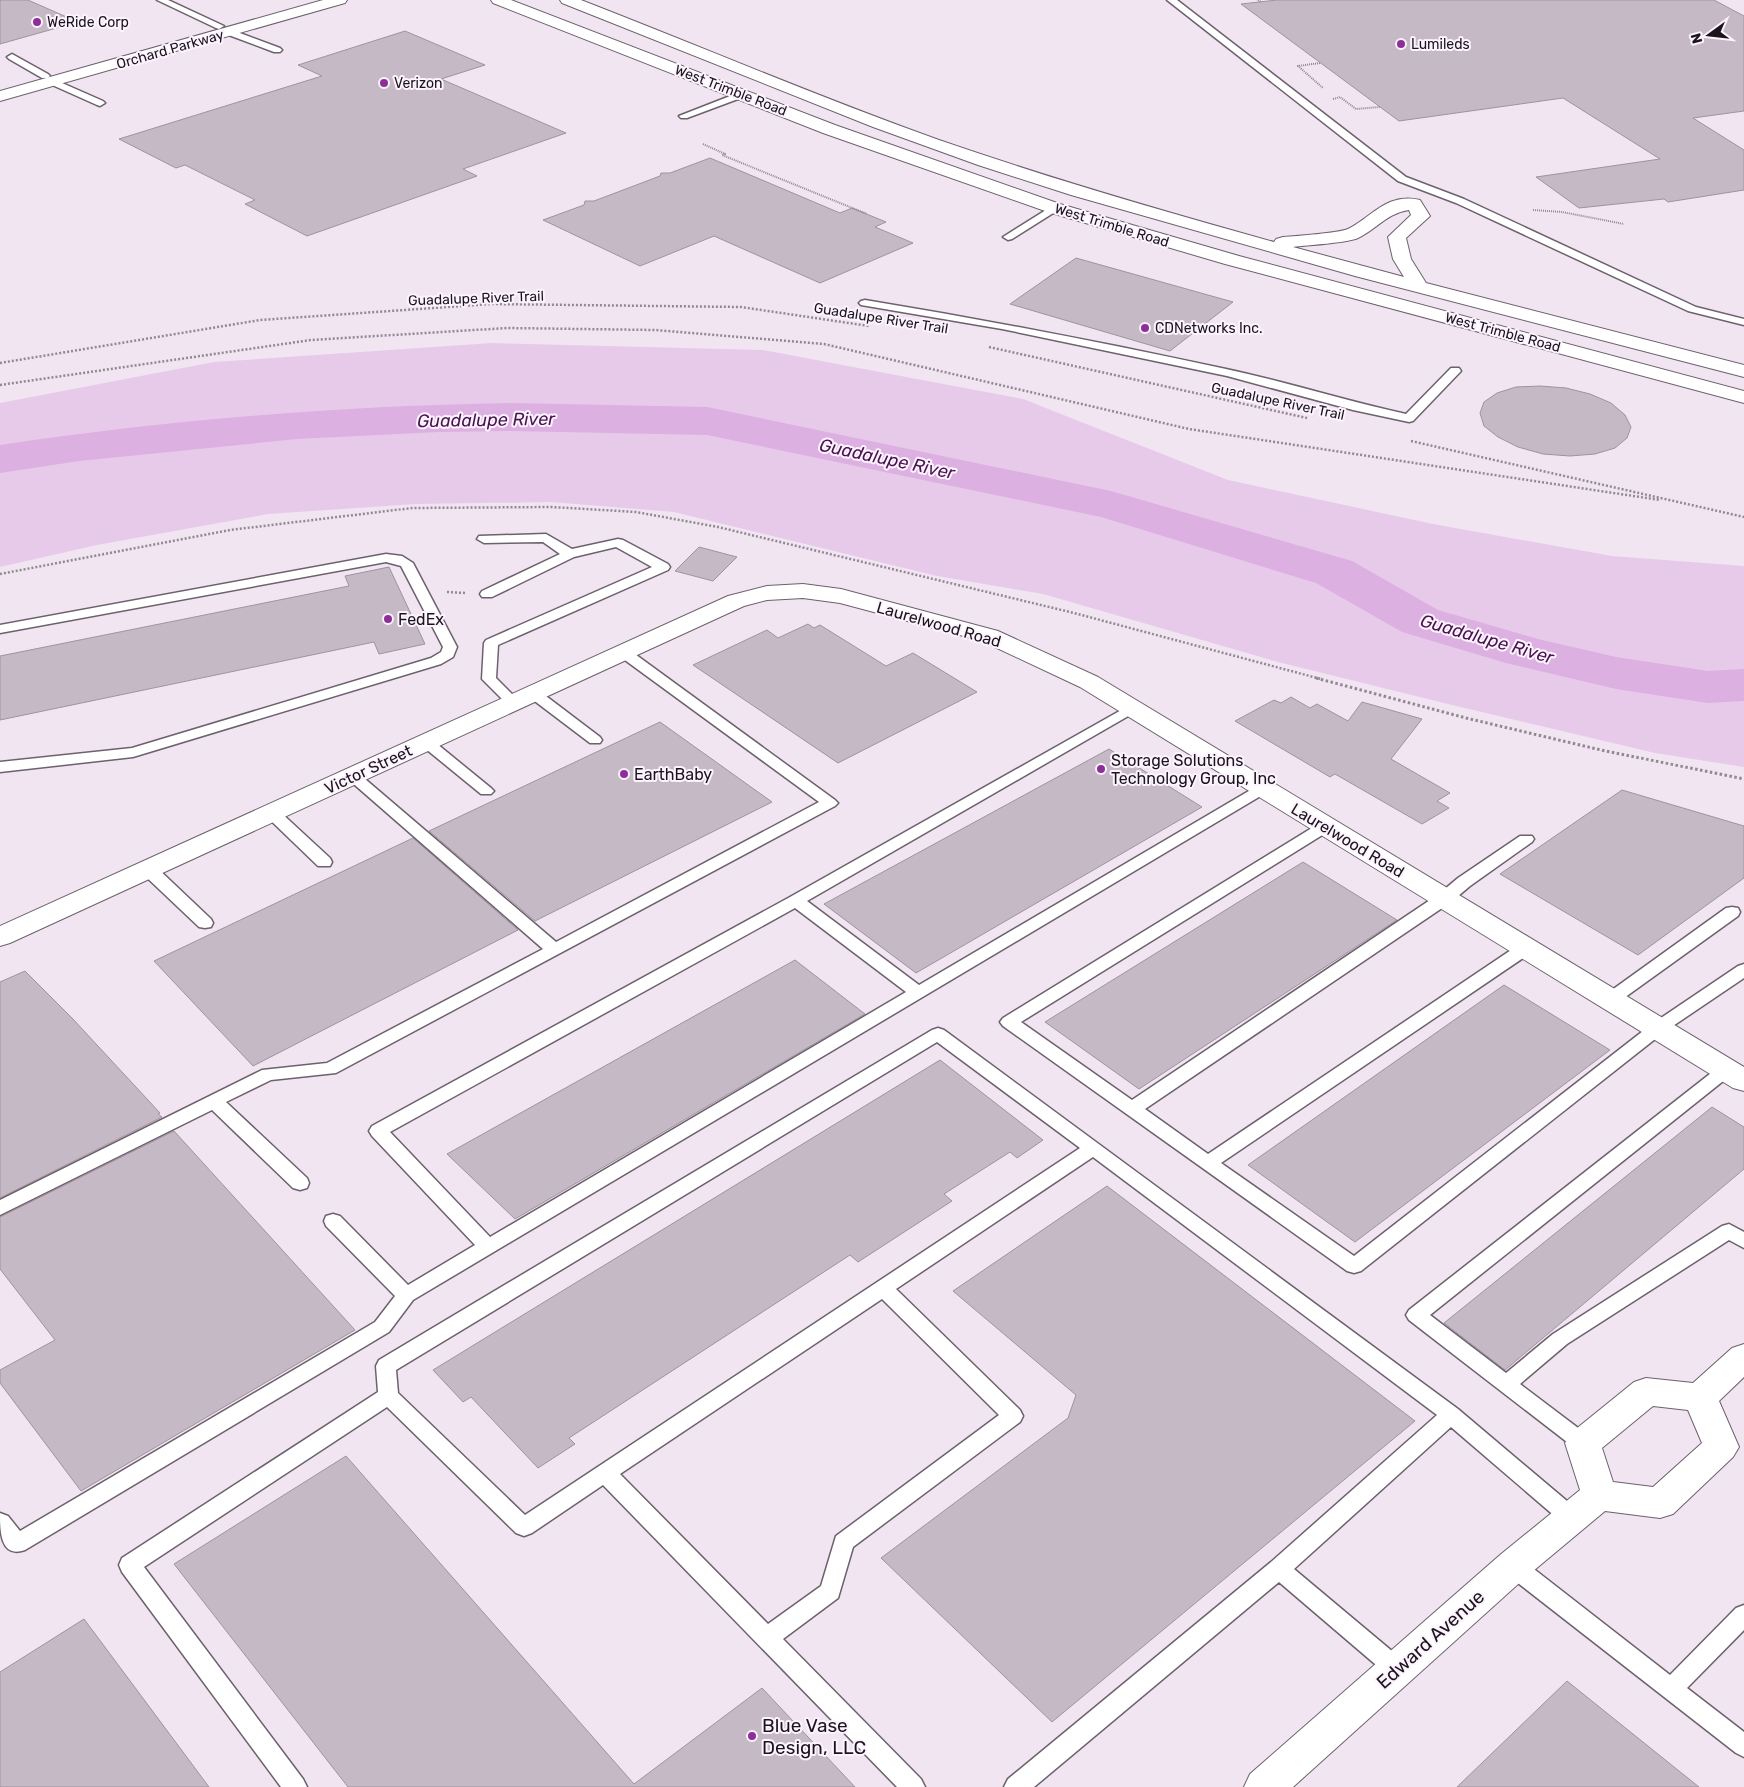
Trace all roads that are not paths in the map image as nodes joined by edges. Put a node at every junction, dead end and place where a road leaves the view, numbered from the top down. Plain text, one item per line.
1 (161, 0) edge
2 (305, 0) edge
3 (340, 0) edge
4 (498, 0) edge
5 (567, 0) edge
6 (576, 0) edge
7 (1171, 0) edge
8 (598, 12) junction
9 (224, 29) junction
10 (277, 50) dead end
11 (12, 57) dead end
12 (49, 79) junction
13 (0, 89) edge
14 (743, 94) junction
15 (0, 96) edge
16 (100, 103) dead end
17 (684, 116) dead end
18 (1435, 192) junction
19 (1414, 204) junction
20 (1054, 208) junction
21 (1370, 220) junction
22 (1407, 229) junction
23 (1008, 237) dead end
24 (1266, 244) junction
25 (1419, 286) junction
26 (865, 304) dead end
27 (1744, 322) edge
28 (1455, 371) dead end
29 (1744, 371) edge
30 (1744, 397) edge
31 (484, 538) dead end
32 (570, 554) junction
33 (487, 594) dead end
34 (736, 600) joint
35 (0, 629) edge
36 (623, 652) junction
37 (523, 698) junction
38 (1132, 708) junction
39 (596, 740) dead end
40 (426, 742) junction
41 (0, 767) edge
42 (353, 776) junction
43 (1264, 788) junction
44 (486, 791) dead end
45 (272, 813) junction
46 (1326, 826) junction
47 (1526, 839) dead end
48 (324, 862) dead end
49 (148, 869) junction
50 (1445, 898) junction
51 (796, 901) junction
52 (1732, 912) dead end
53 (205, 923) dead end
54 (0, 937) edge
55 (1526, 948) junction
56 (554, 949) junction
57 (1744, 970) edge
58 (918, 993) junction
59 (1611, 999) junction
60 (1658, 1028) junction
61 (1735, 1075) edge
62 (214, 1101) junction
63 (1132, 1110) junction
64 (1094, 1148) junction
65 (1208, 1163) junction
66 (300, 1183) dead end
67 (0, 1208) edge
68 (333, 1220) dead end
69 (1736, 1236) edge
70 (488, 1247) junction
71 (883, 1288) junction
72 (406, 1295) junction
73 (1744, 1357) edge
74 (1506, 1384) junction
75 (388, 1396) junction
76 (1700, 1397) junction
77 (1451, 1416) junction
78 (1583, 1443) junction
79 (605, 1473) junction
80 (1600, 1494) junction
81 (1572, 1518) junction
82 (0, 1522) edge
83 (1513, 1566) junction
84 (1279, 1569) junction
85 (1744, 1615) edge
86 (768, 1638) junction
87 (1396, 1669) junction
88 (1672, 1690) junction
89 (1744, 1746) edge
90 (295, 1787) edge
91 (913, 1787) edge
92 (1016, 1787) edge
93 (1264, 1787) edge

1 - 9 lane
2 - 9 main road, Orchard Parkway
3 - 9 main road, Orchard Parkway
4 - 14 main road, West Trimble Road
5 - 8 main road, West Trimble Road
6 - 8 main road
7 - 18 lane
8 - 24 main road, West Trimble Road
9 - 10 lane
9 - 12 main road, Orchard Parkway
11 - 12 lane
12 - 13 main road, Orchard Parkway
12 - 15 main road, Orchard Parkway
12 - 16 lane
14 - 17 lane
14 - 20 main road, West Trimble Road
18 - 19 lane
18 - 27 lane
19 - 21 main road
19 - 22 main road
20 - 23 lane
20 - 30 main road, West Trimble Road
21 - 22 main road
21 - 24 main road
22 - 25 main road
24 - 25 main road, West Trimble Road
25 - 29 main road, West Trimble Road
26 - 28 lane
31 - 32 lane
32 - 33 lane
32 - 37 lane
34 - 36 main road, Victor Street
34 - 38 main road, Laurelwood Road
35 - 41 lane
36 - 37 main road, Victor Street
36 - 56 lane
37 - 39 lane
37 - 40 main road, Victor Street
38 - 43 main road, Laurelwood Road
38 - 51 lane
40 - 42 main road, Victor Street
40 - 44 lane
42 - 45 main road, Victor Street
42 - 56 lane
43 - 46 main road, Laurelwood Road
43 - 58 lane
45 - 48 lane
45 - 49 main road, Victor Street
46 - 50 main road, Laurelwood Road
46 - 63 lane
47 - 50 lane
49 - 53 lane
49 - 54 main road, Victor Street
50 - 55 main road, Laurelwood Road
50 - 63 lane
51 - 58 lane
51 - 70 lane
52 - 59 lane
55 - 59 main road, Laurelwood Road
55 - 65 lane
56 - 62 lane
57 - 60 lane
58 - 70 lane
59 - 60 main road, Laurelwood Road
60 - 61 main road, Laurelwood Road
60 - 65 lane
61 - 74 lane
62 - 66 lane
62 - 67 lane
63 - 65 lane
64 - 71 lane
64 - 75 lane
64 - 77 lane
68 - 72 lane
69 - 74 lane
70 - 72 lane
71 - 79 lane
71 - 86 lane
72 - 82 lane
73 - 76 main road
74 - 78 lane
75 - 79 lane
75 - 90 lane
76 - 78 main road
76 - 80 main road
77 - 81 lane
77 - 84 lane
78 - 80 main road
79 - 86 lane
80 - 81 main road, Edward Avenue
81 - 83 main road, Edward Avenue
83 - 87 main road, Edward Avenue
83 - 88 lane
84 - 87 lane
84 - 92 lane
85 - 88 lane
86 - 91 lane
87 - 93 main road, Edward Avenue
88 - 89 lane

